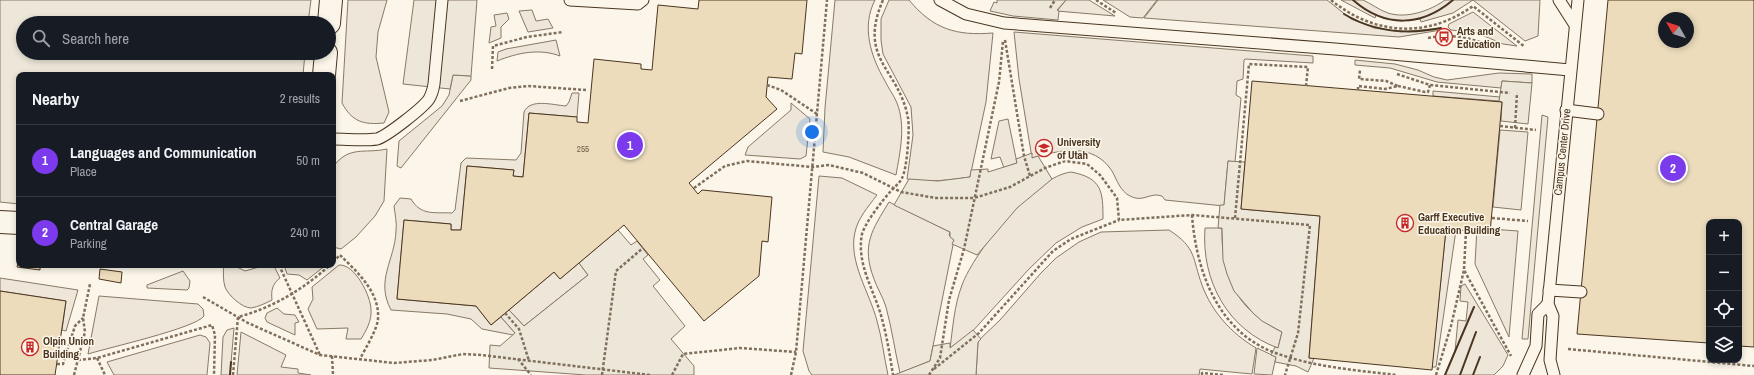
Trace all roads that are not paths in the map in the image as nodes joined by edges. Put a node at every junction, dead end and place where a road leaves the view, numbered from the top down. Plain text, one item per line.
1 (330, 0) edge
2 (442, 0) edge
3 (570, 0) edge
4 (643, 0) edge
5 (940, 0) edge
6 (1559, 0) edge
7 (1578, 0) edge
8 (329, 16) edge
9 (1575, 25) junction
10 (325, 60) edge
11 (1570, 70) junction
12 (324, 72) edge
13 (1566, 110) junction
14 (1598, 114) dead end
15 (336, 139) edge
16 (0, 222) edge
17 (16, 223) edge
18 (1549, 290) junction
19 (1581, 292) dead end
20 (1548, 304) junction
21 (1523, 375) edge
22 (1554, 375) edge

1 - 8 street
2 - 15 lane
3 - 4 lane
5 - 11 lane
6 - 9 lane
7 - 9 lane, Campus Center Drive
9 - 11 lane, Campus Center Drive
10 - 12 street
11 - 13 lane, Campus Center Drive
13 - 14 lane
13 - 18 lane, Campus Center Drive
16 - 17 street
18 - 19 lane
18 - 20 lane, Campus Center Drive
20 - 21 lane, Campus Center Drive
20 - 22 lane, Campus Center Drive

